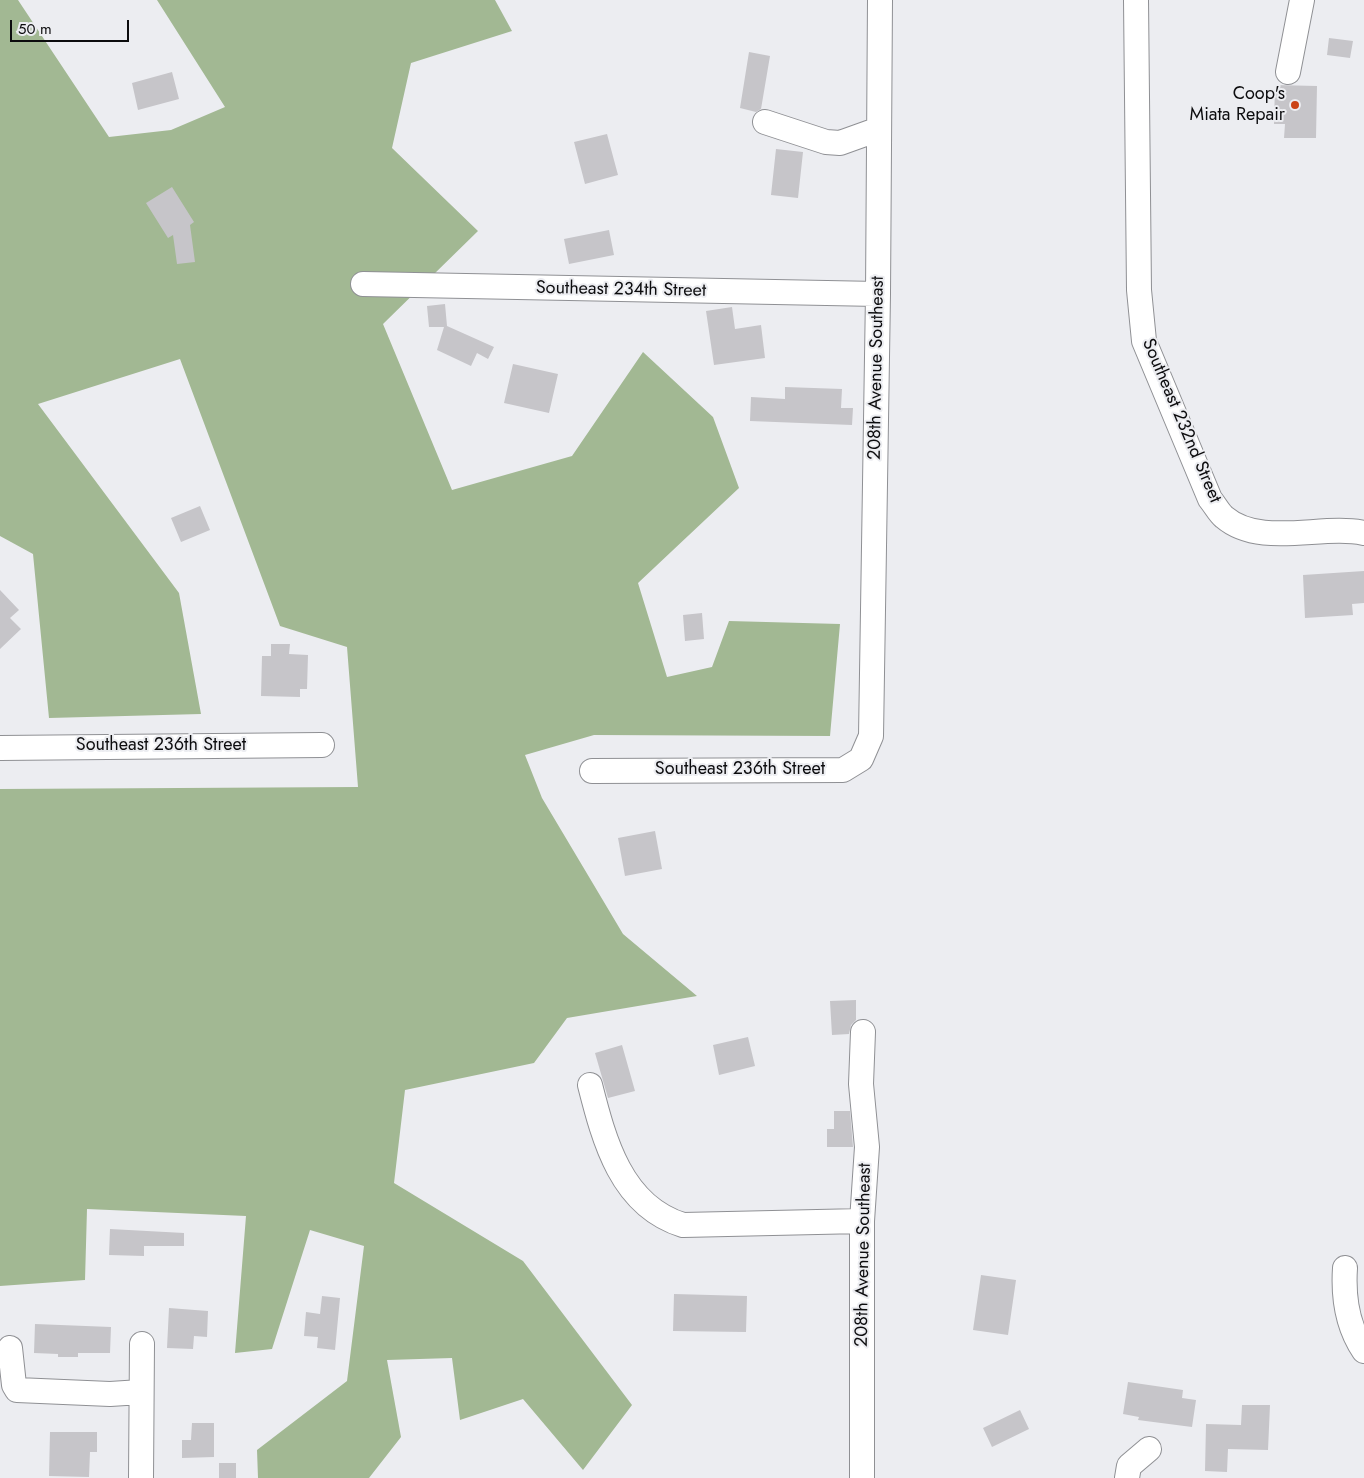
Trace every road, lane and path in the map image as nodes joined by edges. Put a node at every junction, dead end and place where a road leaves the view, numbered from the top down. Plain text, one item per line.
1 (880, 0) edge
2 (1136, 0) edge
3 (1302, 0) edge
4 (1288, 72) dead end
5 (766, 122) dead end
6 (879, 128) junction
7 (363, 284) dead end
8 (878, 294) junction
9 (1364, 533) edge
10 (871, 736) joint
11 (322, 745) dead end
12 (0, 748) edge
13 (592, 770) dead end
14 (863, 1032) dead end
15 (590, 1085) dead end
16 (862, 1221) junction
17 (1345, 1268) dead end
18 (142, 1344) dead end
19 (10, 1348) dead end
20 (1364, 1352) edge
21 (141, 1392) junction
22 (1148, 1449) dead end
23 (141, 1478) edge
24 (862, 1478) edge
25 (1127, 1478) edge

1 - 6 street, 208th Avenue Southeast
2 - 9 street, Southeast 232nd Street
3 - 4 street
5 - 6 street
6 - 8 street, 208th Avenue Southeast
7 - 8 street, Southeast 234th Street
8 - 10 street, 208th Avenue Southeast
10 - 13 street, Southeast 236th Street
11 - 12 street, Southeast 236th Street
14 - 16 street, 208th Avenue Southeast
15 - 16 street
16 - 24 street, 208th Avenue Southeast
17 - 20 street
18 - 21 street
19 - 21 street
21 - 23 street
22 - 25 street

